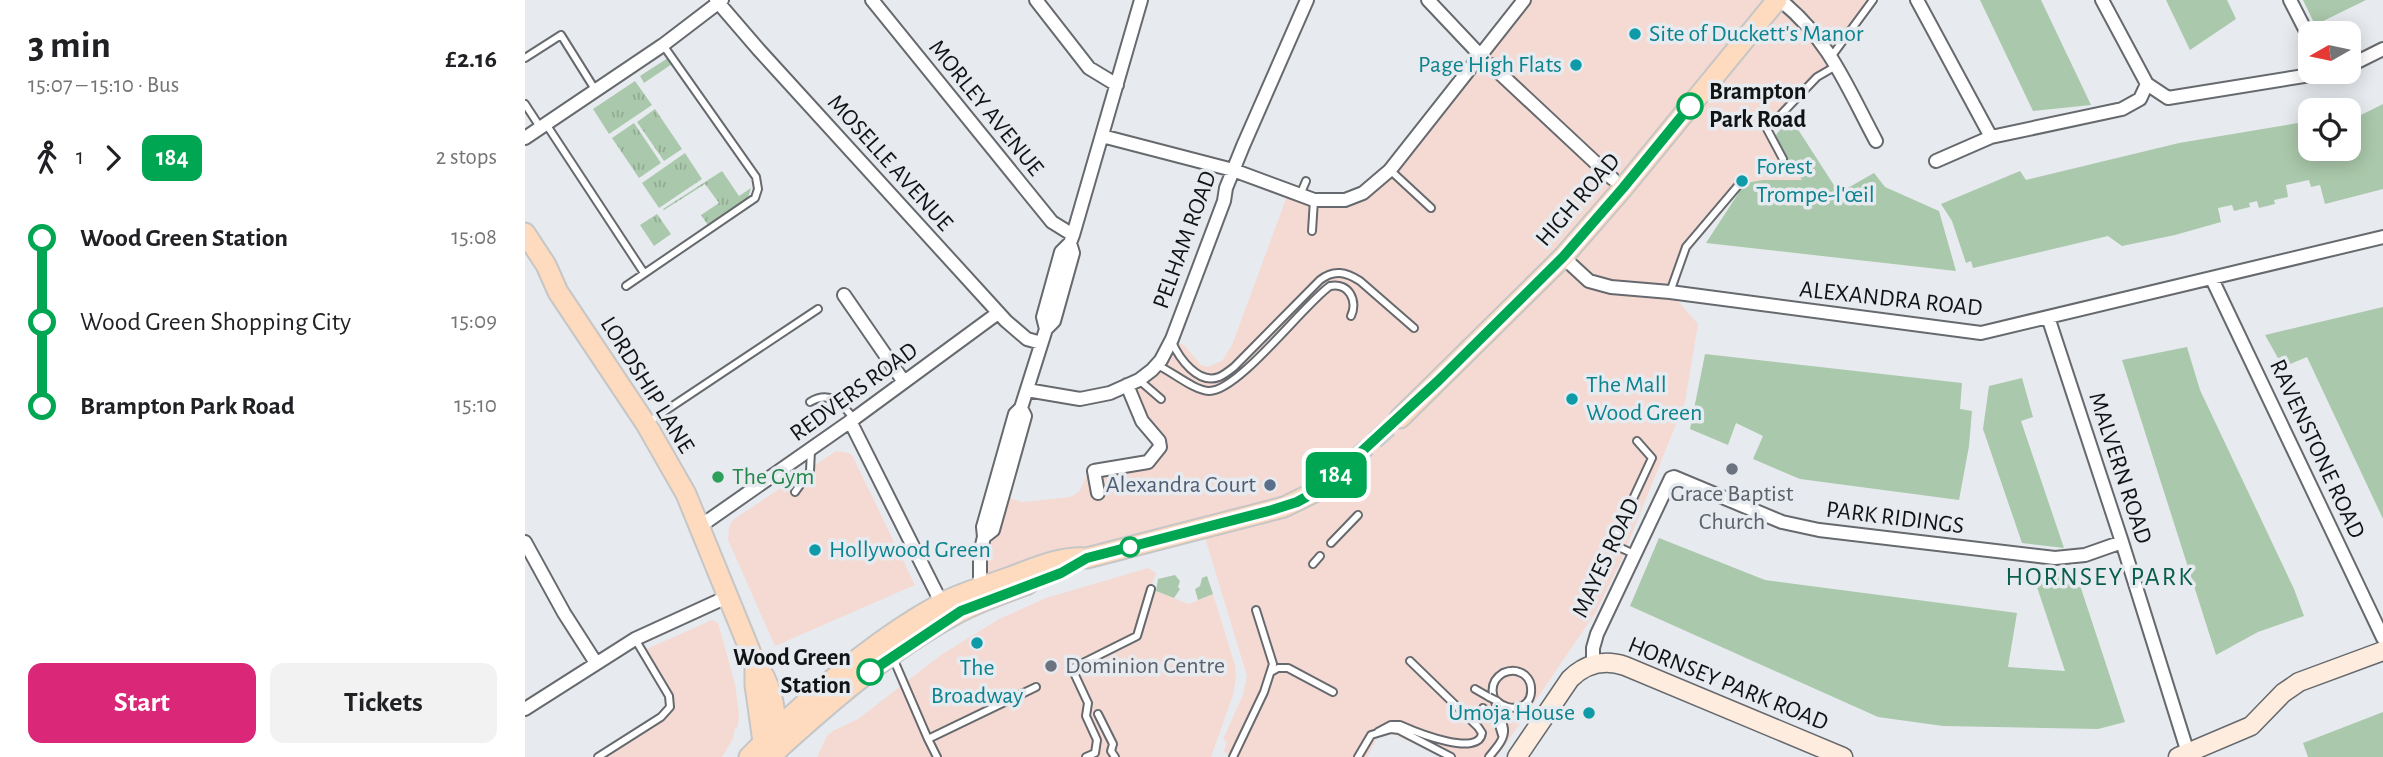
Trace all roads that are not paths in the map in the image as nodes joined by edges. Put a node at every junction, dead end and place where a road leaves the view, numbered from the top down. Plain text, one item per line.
1 (872, 0) edge
2 (1036, 0) edge
3 (1141, 0) edge
4 (1307, 0) edge
5 (1428, 0) edge
6 (1524, 0) edge
7 (1778, 0) edge
8 (1873, 0) edge
9 (1917, 0) edge
10 (2102, 0) edge
11 (2290, 0) edge
12 (719, 1) edge
13 (2301, 21) edge
14 (663, 45) junction
15 (2383, 49) edge
16 (1480, 55) junction
17 (525, 58) edge
18 (2361, 60) edge
19 (1834, 61) junction
20 (1491, 65) dead end
21 (2298, 77) edge
22 (2147, 84) junction
23 (1117, 85) junction
24 (596, 91) junction
25 (525, 104) edge
26 (543, 125) junction
27 (1102, 136) junction
28 (1991, 137) junction
29 (525, 138) edge
30 (1876, 141) dead end
31 (1783, 159) dead end
32 (1936, 161) dead end
33 (1233, 170) junction
34 (1389, 170) junction
35 (1613, 179) dead end
36 (1306, 181) dead end
37 (1742, 181) dead end
38 (1300, 195) junction
39 (1314, 200) junction
40 (1431, 208) dead end
41 (1312, 232) dead end
42 (525, 233) edge
43 (2383, 237) edge
44 (1072, 239) junction
45 (525, 254) edge
46 (1563, 257) junction
47 (644, 272) junction
48 (2212, 279) junction
49 (626, 286) dead end
50 (558, 292) junction
51 (1670, 292) junction
52 (844, 295) dead end
53 (818, 309) dead end
54 (998, 313) junction
55 (1351, 316) dead end
56 (2048, 317) junction
57 (1414, 328) dead end
58 (1172, 340) junction
59 (1041, 344) junction
60 (1157, 365) junction
61 (904, 382) junction
62 (1133, 383) junction
63 (1027, 390) junction
64 (1161, 399) dead end
65 (810, 402) dead end
66 (1400, 418) tunnel mouth
67 (852, 420) junction
68 (646, 424) junction
69 (1637, 442) dead end
70 (811, 448) junction
71 (1353, 460) tunnel mouth
72 (1671, 478) joint
73 (795, 492) dead end
74 (1098, 493) dead end
75 (1358, 515) dead end
76 (699, 527) junction
77 (525, 542) edge
78 (2122, 542) junction
79 (1331, 543) dead end
80 (1636, 555) junction
81 (1320, 556) dead end
82 (1313, 564) dead end
83 (1151, 589) dead end
84 (981, 594) junction
85 (729, 597) junction
86 (945, 610) junction
87 (1257, 610) dead end
88 (2383, 638) edge
89 (635, 639) junction
90 (2383, 650) edge
91 (892, 656) junction
92 (1271, 657) junction
93 (1411, 661) dead end
94 (596, 663) junction
95 (1593, 664) junction
96 (1288, 668) junction
97 (1271, 673) junction
98 (1036, 687) dead end
99 (1475, 689) dead end
100 (1333, 692) dead end
101 (1483, 708) dead end
102 (525, 709) edge
103 (1098, 714) dead end
104 (1378, 732) junction
105 (1503, 737) junction
106 (928, 739) junction
107 (1096, 747) junction
108 (772, 749) edge
109 (1113, 754) edge
110 (1834, 755) edge
111 (2183, 755) edge
112 (598, 757) edge
113 (749, 757) edge
114 (937, 757) edge
115 (1086, 757) edge
116 (1233, 757) edge
117 (1358, 757) edge
118 (1451, 757) edge
119 (1489, 757) edge
120 (1517, 757) edge

1 - 44 street, MORLEY AVENUE
2 - 23 street
3 - 23 street
4 - 33 street, PELHAM ROAD
5 - 16 street
6 - 16 street
7 - 19 street
7 - 46 main road, HIGH ROAD
8 - 19 lane
9 - 28 street
10 - 22 street
11 - 13 street
12 - 14 street
12 - 54 street, MOSELLE AVENUE
14 - 24 street
14 - 47 lane
15 - 18 street
16 - 34 street
17 - 24 lane
19 - 30 street
19 - 31 lane
20 - 35 street
21 - 22 street
22 - 28 street
23 - 27 street
24 - 26 street
25 - 26 lane
26 - 29 street
26 - 47 lane
27 - 33 street
27 - 44 street
28 - 32 street
33 - 38 street
33 - 58 street, PELHAM ROAD
34 - 39 street
34 - 40 lane
36 - 38 lane
37 - 51 lane
38 - 39 street
39 - 41 lane
42 - 50 main road, LORDSHIP LANE
43 - 48 street, ALEXANDRA ROAD
44 - 59 street
45 - 50 main road, LORDSHIP LANE
46 - 51 street, ALEXANDRA ROAD
46 - 66 main road, HIGH ROAD
47 - 49 lane
48 - 56 street, ALEXANDRA ROAD
48 - 88 street, RAVENSTONE ROAD
50 - 68 main road, LORDSHIP LANE
51 - 56 street, ALEXANDRA ROAD
52 - 61 street
53 - 68 lane
54 - 59 street, MOSELLE AVENUE
54 - 61 street, REDVERS ROAD
55 - 60 lane
56 - 78 street, MALVERN ROAD
57 - 58 lane
58 - 60 street, PELHAM ROAD
59 - 63 street
60 - 62 street, PELHAM ROAD
61 - 67 street, REDVERS ROAD
62 - 63 street, PELHAM ROAD
62 - 64 lane
62 - 74 street
63 - 84 street
65 - 67 lane
67 - 70 street, REDVERS ROAD
67 - 86 street
68 - 76 main road, LORDSHIP LANE
69 - 80 lane
70 - 73 lane
70 - 76 street, REDVERS ROAD
71 - 84 main road
72 - 78 street, PARK RIDINGS
72 - 80 street, MAYES ROAD
75 - 79 lane
76 - 85 main road, LORDSHIP LANE
77 - 94 street
78 - 111 street, MALVERN ROAD
80 - 95 street, MAYES ROAD
81 - 82 lane
83 - 107 lane
84 - 86 main road
85 - 89 street
85 - 108 main road, LORDSHIP LANE
86 - 91 main road
86 - 108 main road
87 - 92 lane
89 - 94 street
89 - 112 lane
90 - 111 main road
91 - 106 lane
91 - 108 main road
92 - 96 lane
92 - 97 lane
93 - 104 lane
94 - 102 street
95 - 110 main road, HORNSEY PARK ROAD
95 - 120 main road
96 - 97 lane
96 - 100 lane
97 - 116 lane
98 - 106 lane
99 - 105 lane, bridge
101 - 105 lane
103 - 109 lane
104 - 117 lane
104 - 118 lane
105 - 119 lane
106 - 114 lane
107 - 109 lane
107 - 115 lane
108 - 113 main road

